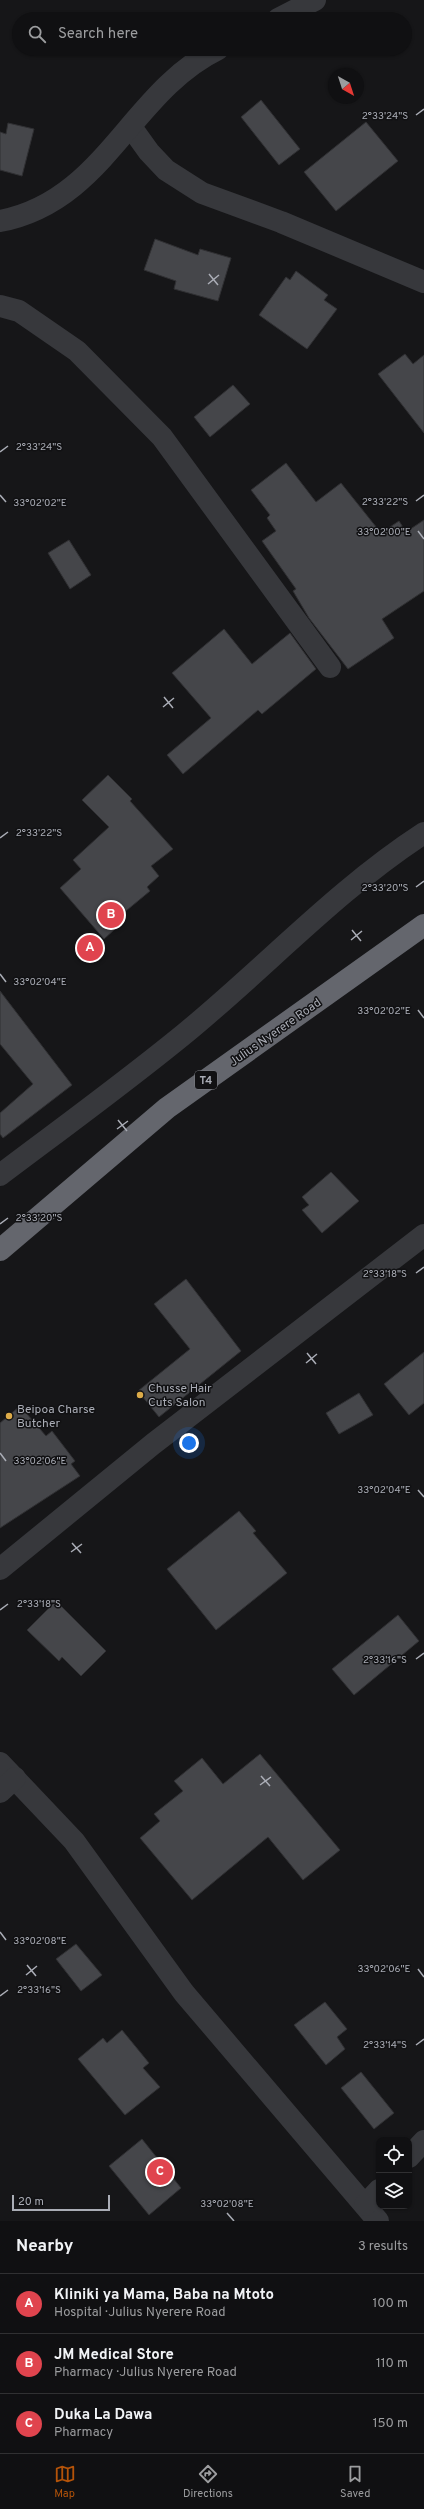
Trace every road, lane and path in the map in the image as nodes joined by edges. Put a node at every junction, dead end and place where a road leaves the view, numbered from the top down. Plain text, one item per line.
1 (315, 0) edge
2 (292, 12) edge
3 (208, 56) edge
4 (131, 127) junction
5 (0, 220) edge
6 (424, 282) edge
7 (0, 306) edge
8 (330, 667) dead end
9 (424, 833) edge
10 (424, 925) edge
11 (0, 1175) edge
12 (424, 1235) edge
13 (0, 1250) edge
14 (0, 1569) edge
15 (5, 1778) edge
16 (424, 2141) edge
17 (412, 2154) edge
18 (374, 2205) edge

1 - 2 street
3 - 4 street
4 - 5 street
4 - 6 street
7 - 8 street
9 - 11 street
10 - 13 highway, Julius Nyerere Road / T4
12 - 14 street
15 - 18 street
16 - 17 street

